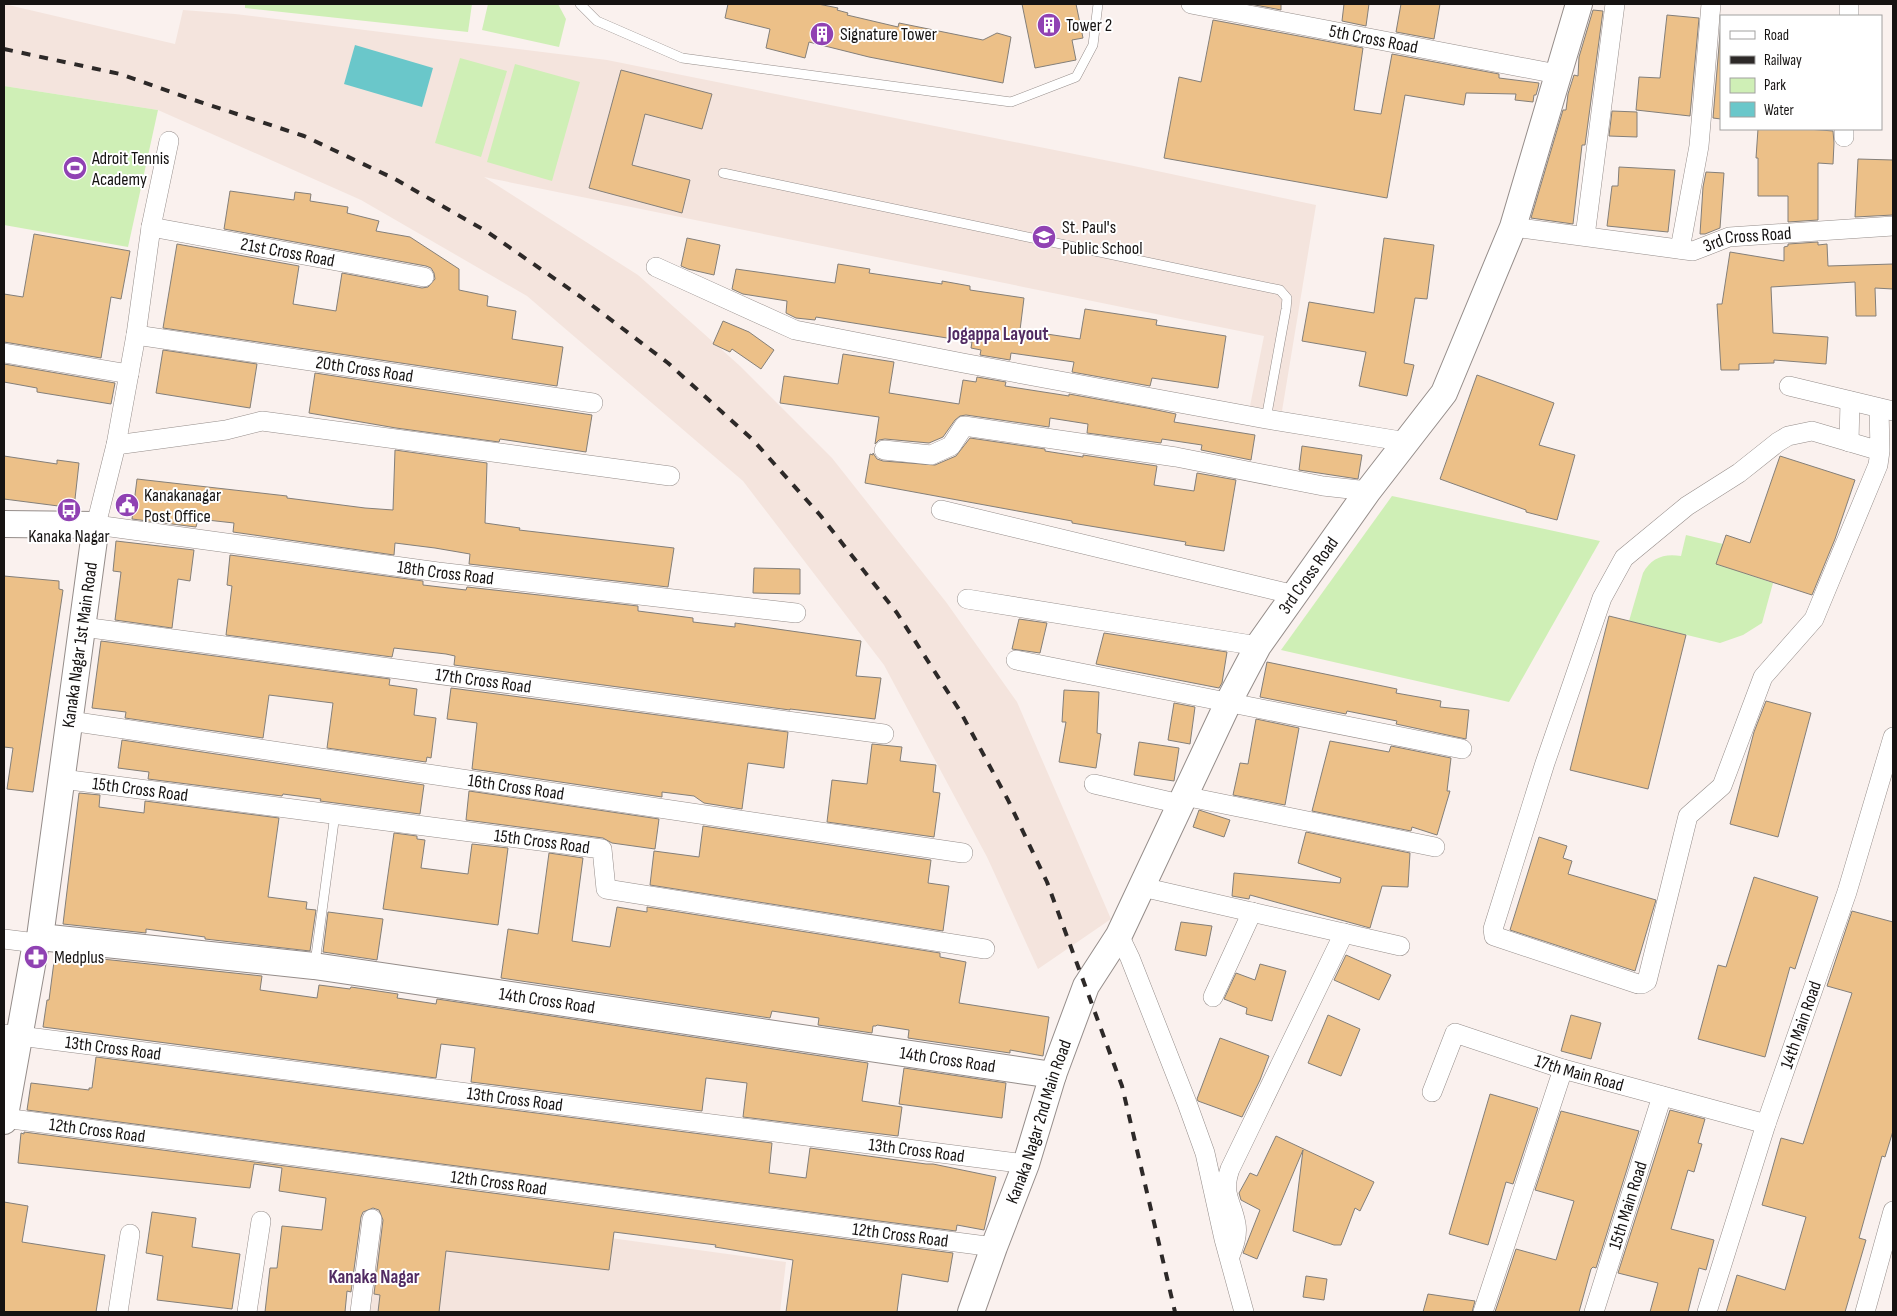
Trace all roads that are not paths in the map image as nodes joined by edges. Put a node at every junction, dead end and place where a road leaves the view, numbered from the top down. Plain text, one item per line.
1 (580, 4) edge
2 (1098, 4) edge
3 (1191, 4) edge
4 (1579, 4) edge
5 (1615, 4) edge
6 (1711, 4) edge
7 (1558, 74) junction
8 (169, 141) dead end
9 (723, 173) dead end
10 (1893, 226) edge
11 (151, 227) junction
12 (1513, 227) junction
13 (1585, 236) junction
14 (1680, 249) junction
15 (656, 267) dead end
16 (424, 277) dead end
17 (136, 335) junction
18 (4, 353) edge
19 (129, 374) junction
20 (1789, 386) dead end
21 (1850, 401) junction
22 (593, 403) dead end
23 (1886, 410) edge
24 (1266, 419) junction
25 (1407, 442) junction
26 (1849, 442) junction
27 (116, 444) junction
28 (884, 450) dead end
29 (1880, 450) junction
30 (670, 476) dead end
31 (1368, 491) junction
32 (941, 510) dead end
33 (4, 524) edge
34 (96, 525) junction
35 (1295, 594) junction
36 (967, 600) dead end
37 (796, 613) dead end
38 (82, 627) junction
39 (1258, 646) junction
40 (1016, 660) dead end
41 (1229, 701) junction
42 (70, 722) junction
43 (884, 734) dead end
44 (1893, 737) edge
45 (1462, 749) dead end
46 (62, 779) junction
47 (1094, 784) dead end
48 (1886, 790) edge
49 (1182, 800) junction
50 (335, 814) junction
51 (1436, 847) dead end
52 (963, 853) dead end
53 (1142, 887) junction
54 (1252, 912) junction
55 (1344, 933) junction
56 (1119, 935) junction
57 (4, 939) edge
58 (38, 940) junction
59 (1400, 946) dead end
60 (985, 949) dead end
61 (314, 966) junction
62 (1213, 997) dead end
63 (11, 1035) edge
64 (1563, 1069) junction
65 (1053, 1075) junction
66 (1432, 1092) dead end
67 (1662, 1096) junction
68 (4, 1119) edge
69 (1766, 1124) junction
70 (1026, 1164) junction
71 (1893, 1211) edge
72 (372, 1219) dead end
73 (261, 1221) dead end
74 (130, 1234) dead end
75 (994, 1247) junction
76 (1230, 1256) junction
77 (118, 1312) edge
78 (247, 1312) edge
79 (360, 1312) edge
80 (971, 1312) edge
81 (1244, 1312) edge
82 (1483, 1312) edge
83 (1594, 1312) edge
84 (1706, 1312) edge
85 (1865, 1312) edge

1 - 2 lane
3 - 7 street, 5th Cross Road
4 - 7 street, 3rd Cross Road
5 - 13 street
6 - 14 street
7 - 12 street, 3rd Cross Road
8 - 11 street, Kanaka Nagar 1st Main Road
9 - 24 lane
10 - 14 street, 3rd Cross Road
11 - 16 street, 21st Cross Road
11 - 17 street, Kanaka Nagar 1st Main Road
12 - 13 street, 3rd Cross Road
12 - 25 street, 3rd Cross Road
13 - 14 street, 3rd Cross Road
15 - 24 street
17 - 19 street, Kanaka Nagar 1st Main Road
17 - 22 street, 20th Cross Road
18 - 19 street
19 - 27 street, Kanaka Nagar 1st Main Road
20 - 21 street
21 - 23 street
21 - 26 street
23 - 29 street
24 - 25 street
25 - 31 street, 3rd Cross Road
26 - 29 street
26 - 29 street
27 - 30 street
27 - 34 street, Kanaka Nagar 1st Main Road
28 - 31 street
31 - 35 street, 3rd Cross Road
32 - 35 street
33 - 34 street
34 - 37 street, 18th Cross Road
34 - 38 street, Kanaka Nagar 1st Main Road
35 - 39 street, 3rd Cross Road
36 - 39 street
38 - 42 street, Kanaka Nagar 1st Main Road
38 - 43 street, 17th Cross Road
39 - 41 street, 3rd Cross Road
40 - 41 street
41 - 45 street
41 - 49 street, 3rd Cross Road
42 - 46 street, Kanaka Nagar 1st Main Road
42 - 52 street, 16th Cross Road
44 - 48 street, 14th Main Road
46 - 50 street, 15th Cross Road
46 - 58 street, Kanaka Nagar 1st Main Road
47 - 49 street
48 - 69 street, 14th Main Road
49 - 51 street
49 - 53 street, 3rd Cross Road
50 - 60 street, 15th Cross Road
50 - 61 lane
53 - 54 street
53 - 56 street, 3rd Cross Road
54 - 55 street
54 - 62 street
55 - 59 street
55 - 76 street
56 - 65 street, Kanaka Nagar 2nd Main Road
56 - 76 street
57 - 58 street
58 - 61 street, 14th Cross Road
58 - 63 street, Kanaka Nagar 1st Main Road
61 - 65 street, 14th Cross Road
63 - 68 street, Kanaka Nagar 1st Main Road
63 - 70 street, 13th Cross Road
64 - 66 street, 17th Main Road
64 - 67 street, 17th Main Road
64 - 82 street
65 - 70 street, Kanaka Nagar 2nd Main Road
67 - 69 street, 17th Main Road
67 - 83 street, 15th Main Road
68 - 75 street, 12th Cross Road
69 - 84 street, 14th Main Road
70 - 75 street, Kanaka Nagar 2nd Main Road
71 - 85 street
72 - 79 street
73 - 78 street
74 - 77 street
75 - 80 street, Kanaka Nagar 2nd Main Road
76 - 81 street

